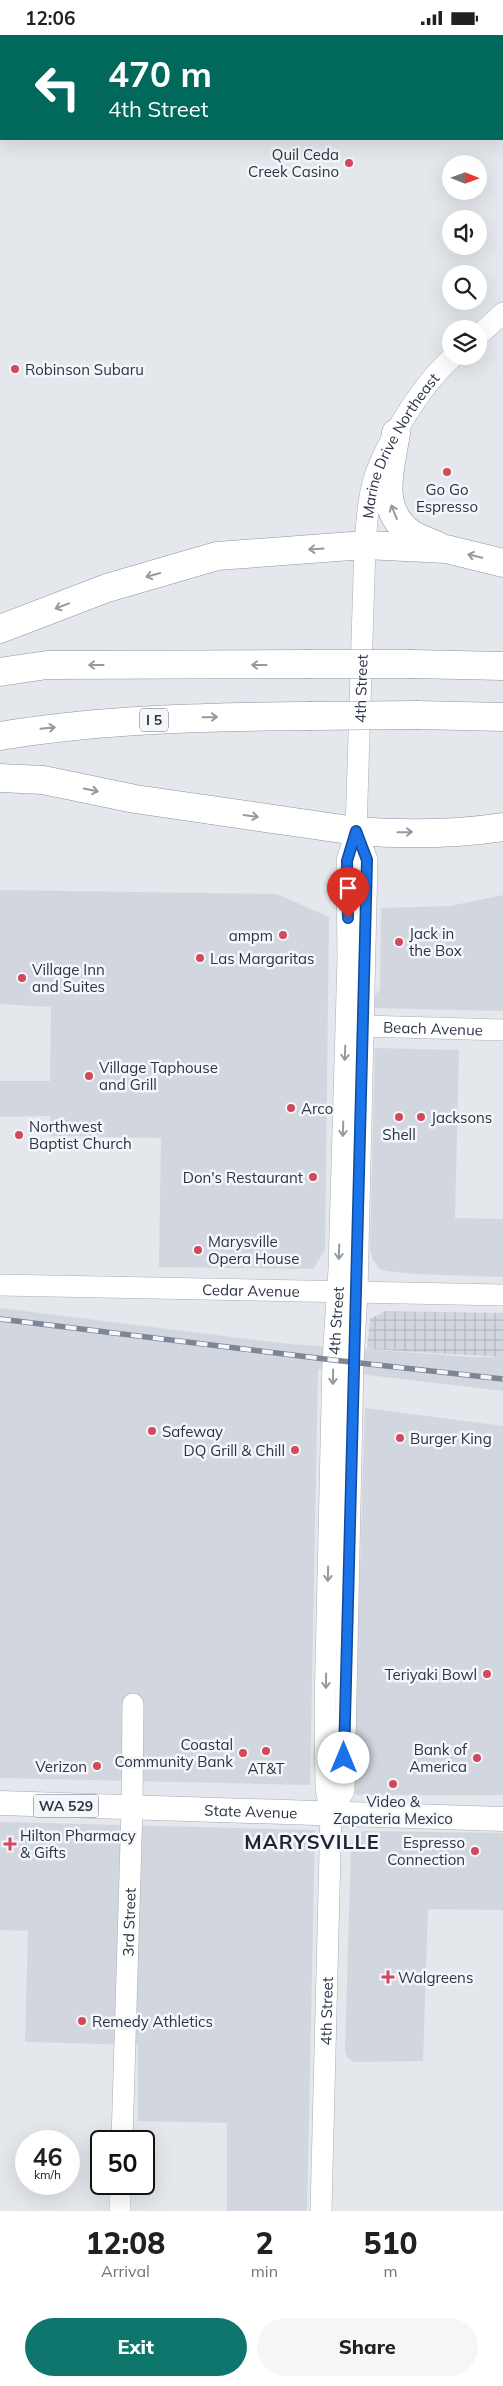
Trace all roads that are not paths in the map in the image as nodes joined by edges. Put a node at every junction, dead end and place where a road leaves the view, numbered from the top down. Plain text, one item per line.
1 (503, 313) edge
2 (487, 328) edge
3 (444, 365) edge
4 (396, 433) junction
5 (365, 545) junction
6 (446, 549) junction
7 (503, 563) edge
8 (0, 629) edge
9 (503, 666) edge
10 (0, 672) edge
11 (503, 717) edge
12 (0, 735) edge
13 (0, 778) edge
14 (503, 827) edge
15 (356, 831) junction
16 (363, 1026) junction
17 (503, 1030) edge
18 (0, 1285) edge
19 (347, 1293) junction
20 (503, 1295) edge
21 (331, 1473) junction
22 (349, 1552) junction
23 (133, 1704) dead end
24 (0, 1803) edge
25 (132, 1808) junction
26 (331, 1812) junction
27 (503, 1819) edge
28 (122, 2130) edge
29 (120, 2195) edge
30 (120, 2211) edge
31 (321, 2211) edge

1 - 2 main road
3 - 4 main road, Marine Drive Northeast
4 - 5 main road, Marine Drive Northeast
6 -> 4 highway
5 - 6 highway
5 -> 8 highway
5 - 15 main road, 4th Street
7 -> 6 highway
9 -> 10 highway, bridge
12 -> 11 highway, I 5, bridge
13 -> 15 highway
15 -> 14 highway
15 - 16 main road, 4th Street
15 -> 19 main road, 4th Street
16 - 17 main road, Beach Avenue
16 - 19 main road, 4th Street
18 - 19 main road, Cedar Avenue
19 - 20 main road, Cedar Avenue
19 -> 21 main road, 4th Street
19 - 22 main road, 4th Street
21 - 22 main road
21 -> 26 main road, 4th Street
22 - 26 main road, 4th Street
23 - 25 main road, 3rd Street
24 - 25 main road, State Avenue / WA 529
25 - 26 main road, State Avenue / WA 529
25 - 28 main road, 3rd Street
26 - 27 main road, State Avenue
26 - 31 main road, 4th Street
29 - 30 main road

